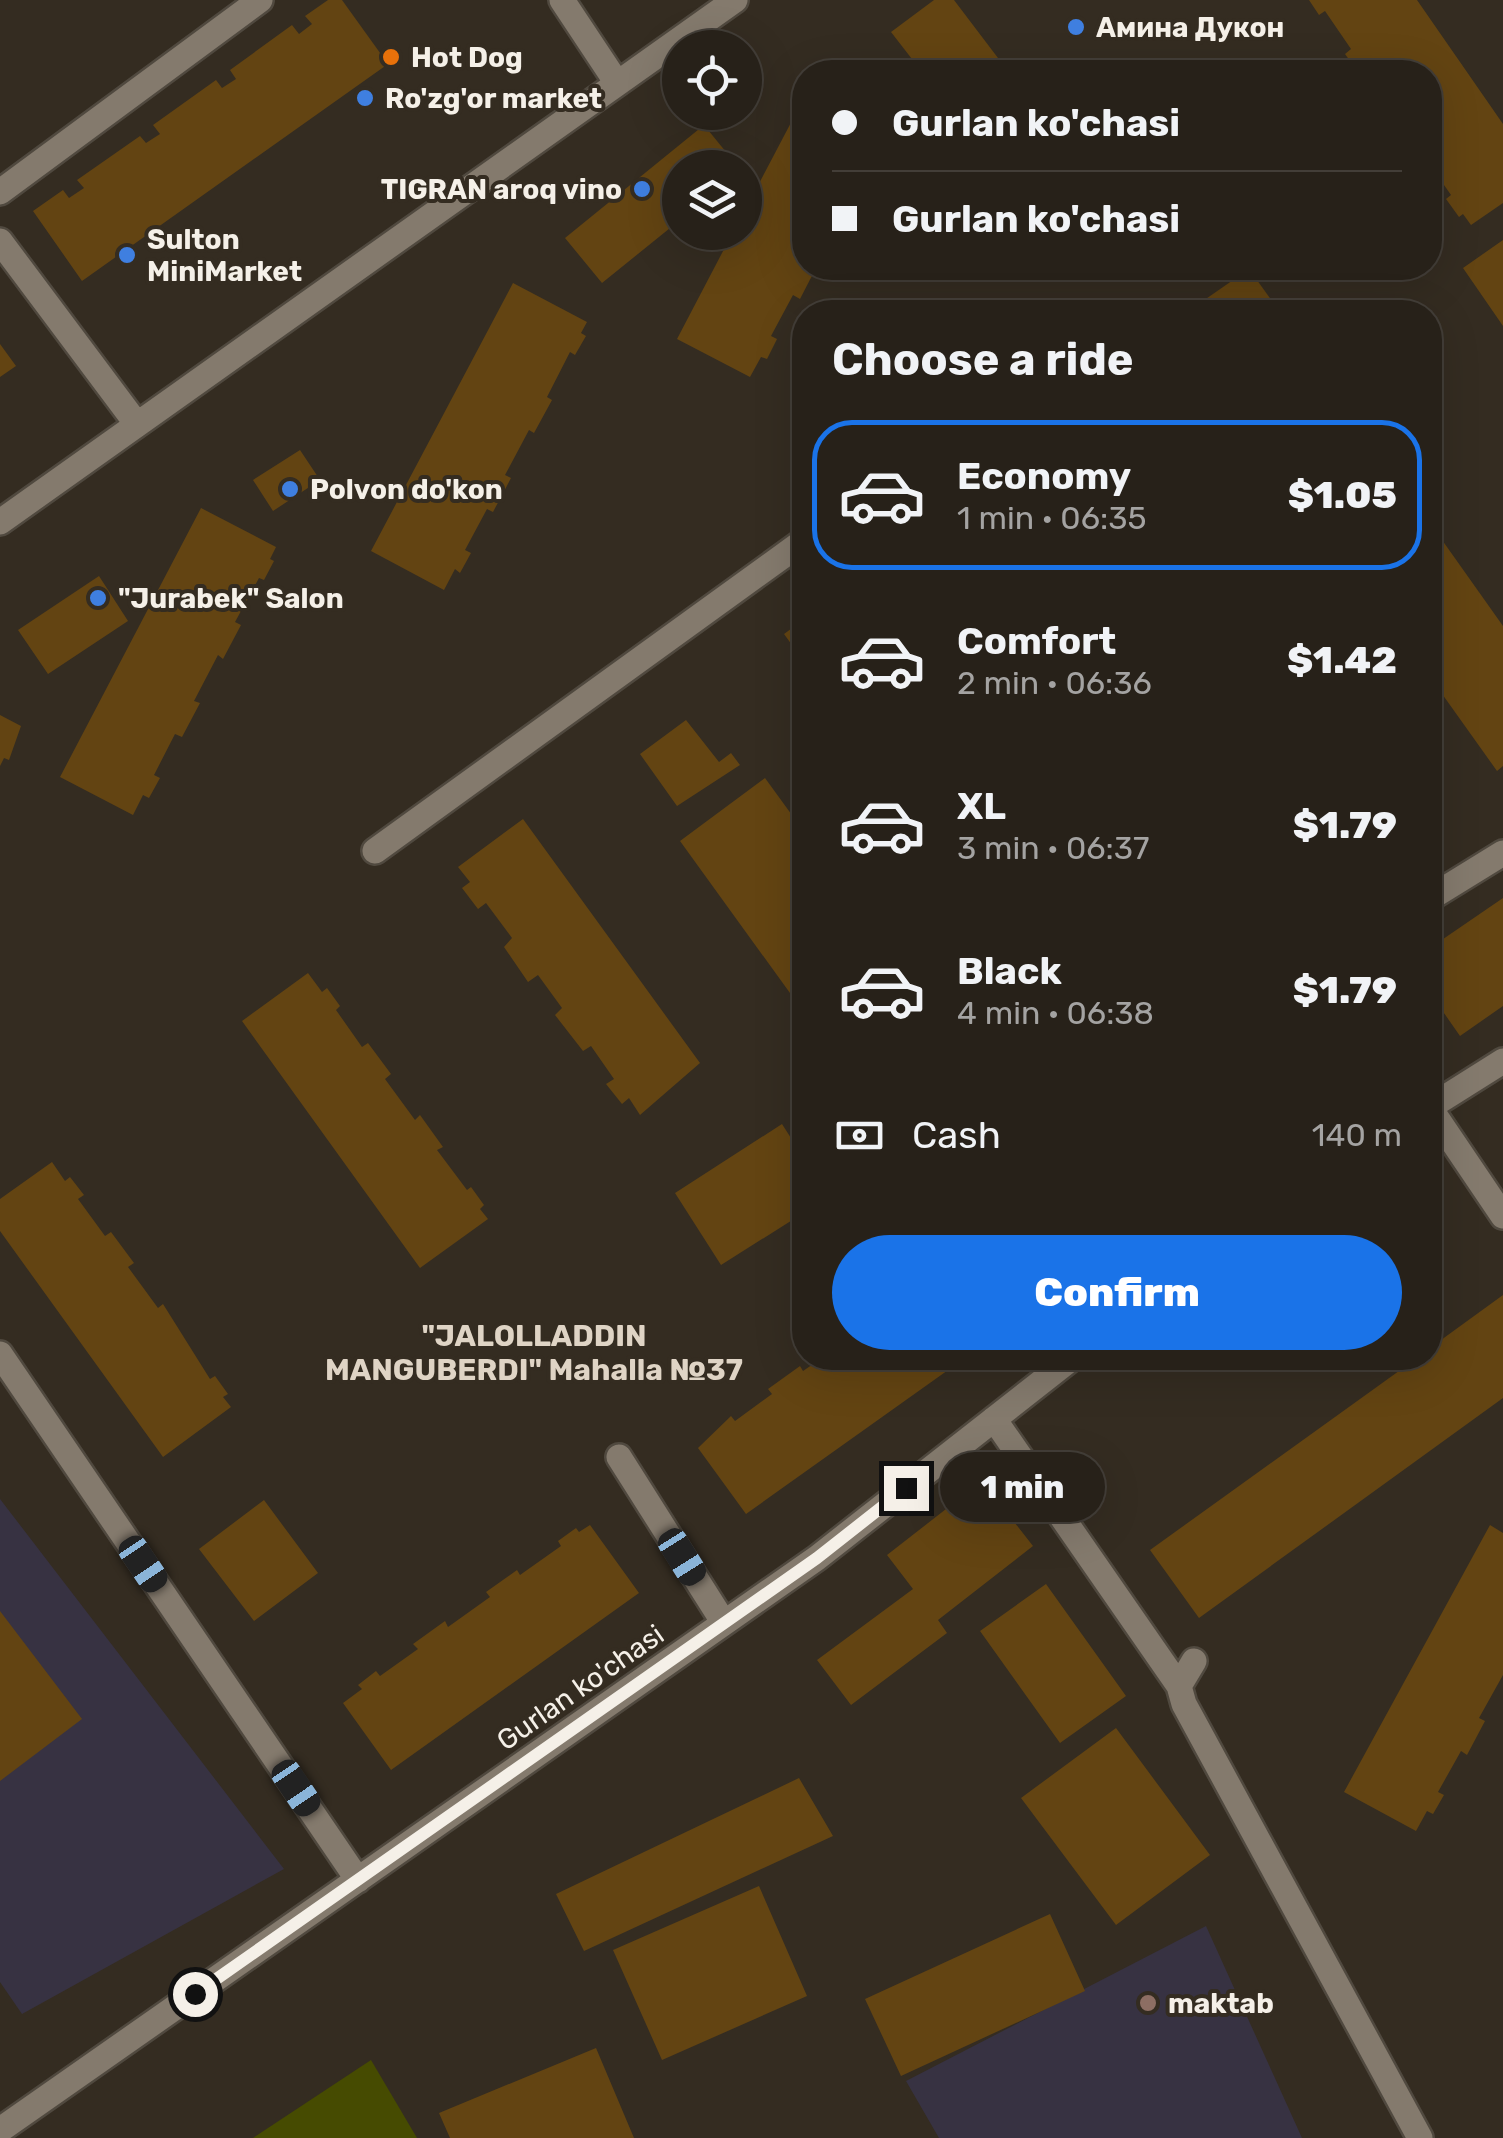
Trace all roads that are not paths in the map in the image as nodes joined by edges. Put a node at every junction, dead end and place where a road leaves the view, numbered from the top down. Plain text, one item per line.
1 (260, 0) edge
2 (562, 0) edge
3 (735, 0) edge
4 (618, 83) junction
5 (0, 192) edge
6 (0, 240) edge
7 (136, 423) junction
8 (0, 522) edge
9 (792, 549) edge
10 (375, 851) dead end
11 (1503, 853) edge
12 (1442, 891) edge
13 (1503, 1062) edge
14 (1442, 1100) edge
15 (1442, 1125) edge
16 (1503, 1216) edge
17 (0, 1354) edge
18 (1057, 1370) edge
19 (994, 1419) junction
20 (620, 1457) dead end
21 (724, 1623) junction
22 (1194, 1661) dead end
23 (1180, 1686) junction
24 (358, 1880) junction
25 (0, 2130) edge
26 (1420, 2138) edge

1 - 5 street
2 - 4 street
3 - 4 street
4 - 7 street
6 - 7 street
7 - 8 street
9 - 10 street
11 - 12 street
13 - 14 street
15 - 16 street
17 - 24 street
18 - 19 street, Gurlan ko'chasi
19 - 21 street, Gurlan ko'chasi
19 - 23 street
20 - 21 street
21 - 24 street, Gurlan ko'chasi
22 - 23 street
23 - 26 street
24 - 25 street, Gurlan ko'chasi

